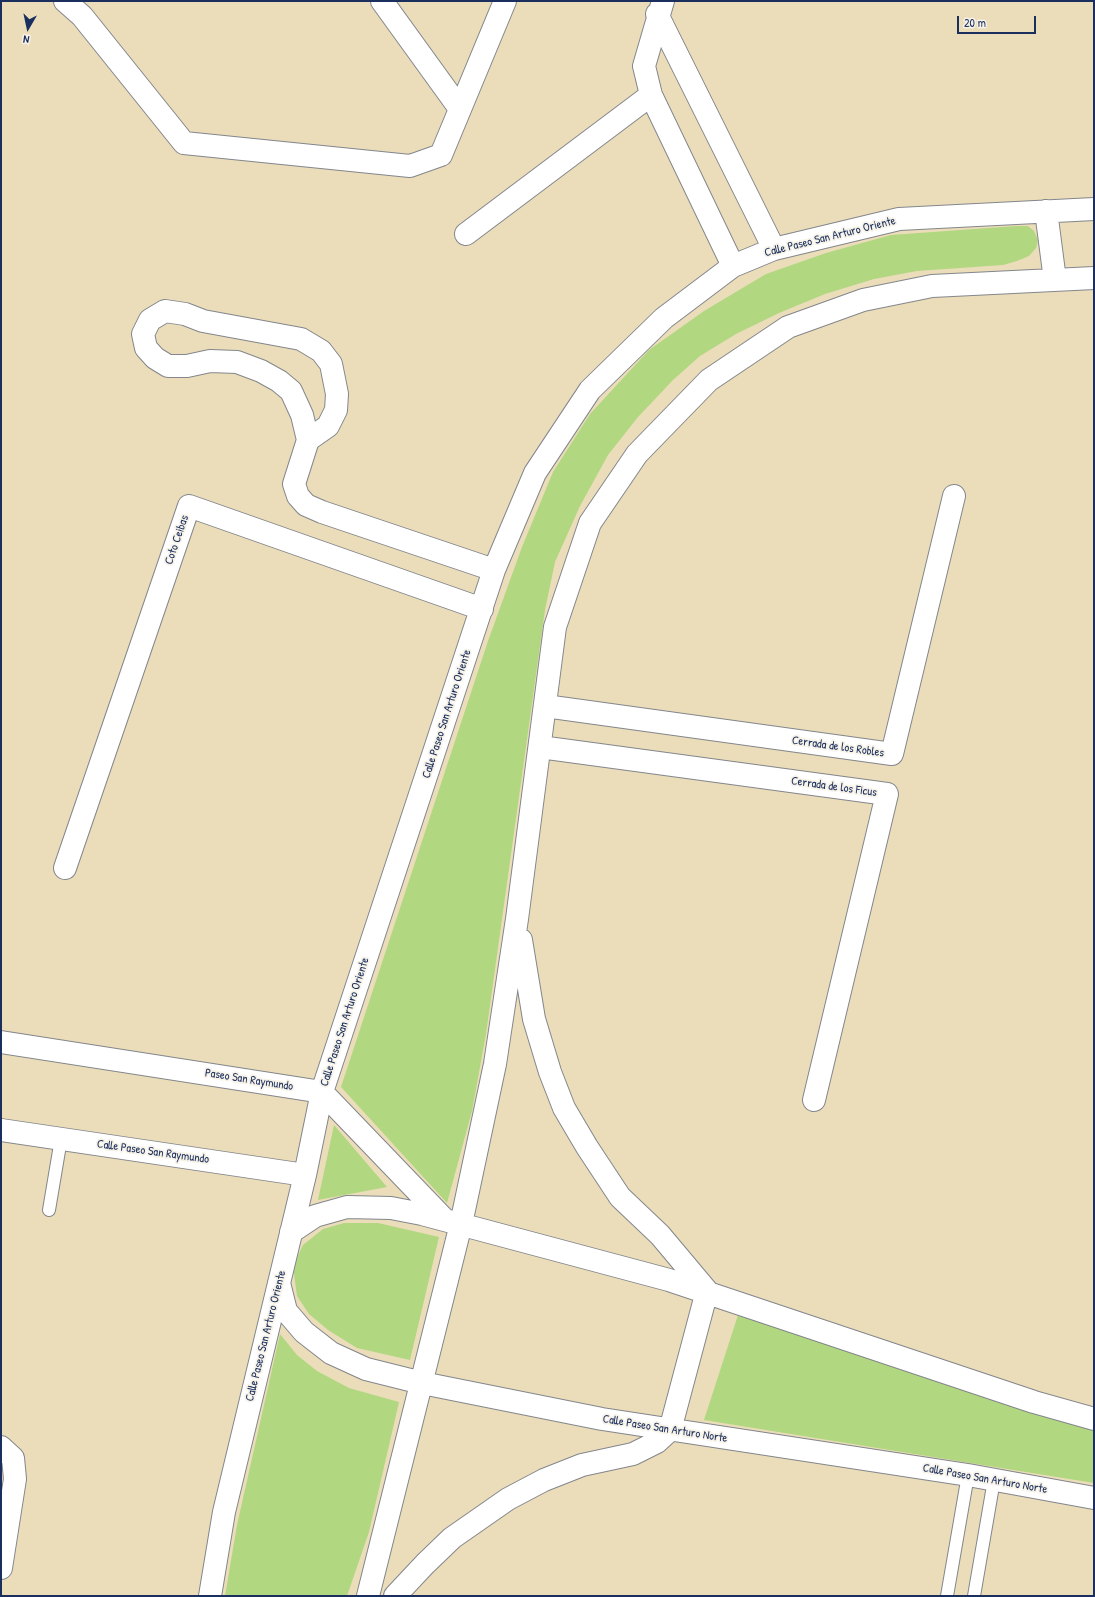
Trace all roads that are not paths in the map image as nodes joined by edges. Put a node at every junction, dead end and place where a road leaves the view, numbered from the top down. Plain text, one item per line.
1 (65, 1) edge
2 (382, 1) edge
3 (505, 1) edge
4 (660, 8) edge
5 (650, 95) junction
6 (460, 109) junction
7 (1094, 208) edge
8 (1046, 211) junction
9 (466, 234) dead end
10 (774, 249) junction
11 (733, 266) junction
12 (1094, 278) edge
13 (1055, 280) junction
14 (308, 440) junction
15 (954, 496) dead end
16 (494, 570) junction
17 (482, 609) junction
18 (545, 706) junction
19 (540, 746) junction
20 (65, 868) dead end
21 (517, 919) junction
22 (1, 1042) edge
23 (322, 1092) junction
24 (814, 1100) dead end
25 (1, 1130) edge
26 (61, 1139) junction
27 (305, 1175) junction
28 (49, 1210) dead end
29 (453, 1222) junction
30 (291, 1232) junction
31 (279, 1282) junction
32 (707, 1291) junction
33 (422, 1383) junction
34 (1094, 1419) edge
35 (670, 1430) junction
36 (1, 1447) edge
37 (968, 1475) junction
38 (994, 1480) junction
39 (1094, 1498) edge
40 (1, 1568) edge
41 (210, 1596) edge
42 (368, 1596) edge
43 (395, 1596) edge
44 (947, 1596) edge
45 (974, 1596) edge

1 - 6 street
2 - 6 street
3 - 6 street
4 - 5 street
4 - 10 street
5 - 9 street
5 - 11 street
7 - 8 street, Calle Paseo San Arturo Oriente
8 - 10 street, Calle Paseo San Arturo Oriente
8 - 13 street
10 - 11 street, Calle Paseo San Arturo Oriente
11 - 16 street, Calle Paseo San Arturo Oriente
12 - 13 street
13 - 18 street
14 - 14 street
14 - 16 street
15 - 18 street, Cerrada de los Robles
16 - 17 street, Calle Paseo San Arturo Oriente
17 - 20 street, Coto Ceibas
17 - 23 street, Calle Paseo San Arturo Oriente
18 - 19 street
19 - 21 street
19 - 24 street, Cerrada de los Ficus
21 - 29 street
21 - 32 street
22 - 23 street, Paseo San Raymundo
23 - 27 street, Calle Paseo San Arturo Oriente
23 - 29 street
25 - 26 street, Calle Paseo San Raymundo
26 - 27 street, Calle Paseo San Raymundo
26 - 28 lane
27 - 30 street, Calle Paseo San Arturo Oriente
29 - 30 street
29 - 32 street
29 - 33 street
30 - 31 street, Calle Paseo San Arturo Oriente
31 - 33 street, Calle Paseo San Arturo Norte
31 - 41 street, Calle Paseo San Arturo Oriente
32 - 34 street
32 - 35 street
33 - 35 street, Calle Paseo San Arturo Norte
33 - 42 street
35 - 37 street, Calle Paseo San Arturo Norte
35 - 43 street
36 - 40 street
37 - 38 street, Calle Paseo San Arturo Norte
37 - 44 lane
38 - 39 street, Calle Paseo San Arturo Norte
38 - 45 lane

